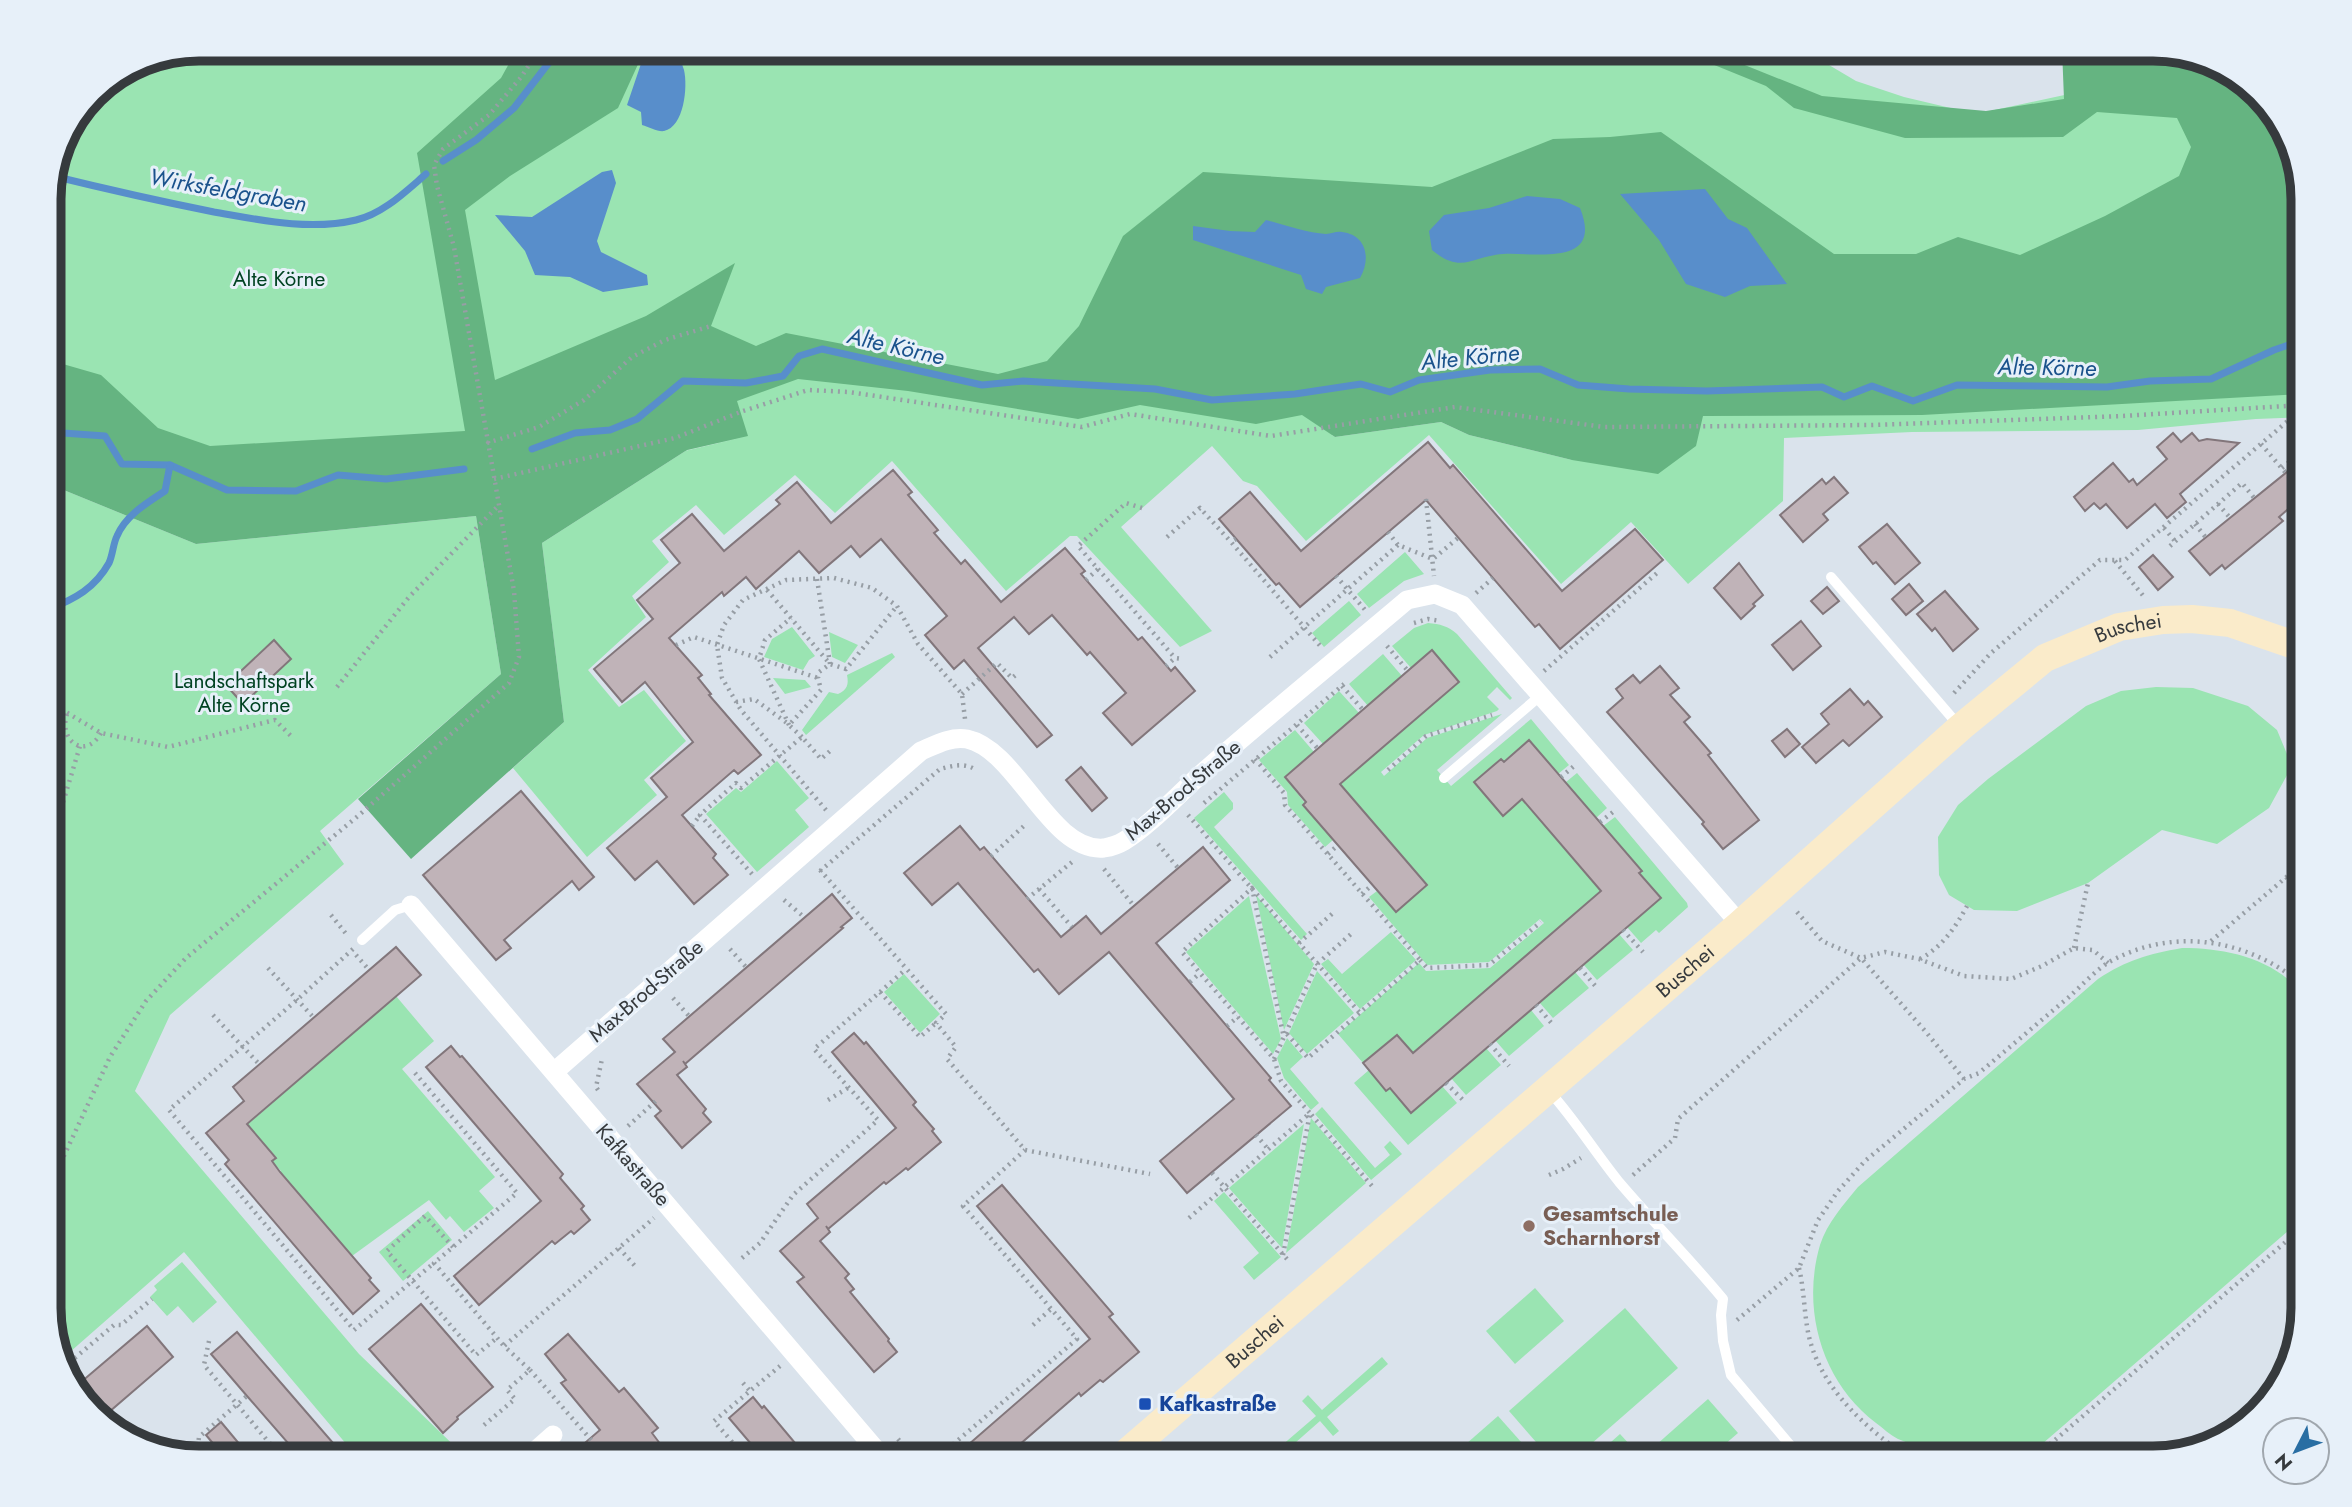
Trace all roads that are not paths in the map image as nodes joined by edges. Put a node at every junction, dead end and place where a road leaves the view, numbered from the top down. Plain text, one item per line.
1 (1831, 577) dead end
2 (2291, 644) edge
3 (1540, 696) junction
4 (1961, 727) junction
5 (1444, 778) dead end
6 (411, 905) joint
7 (1740, 924) junction
8 (357, 945) road end
9 (554, 1072) junction
10 (1547, 1089) junction
11 (554, 1435) dead end
12 (541, 1446) edge
13 (873, 1446) edge
14 (1134, 1446) edge
15 (1791, 1446) edge

1 - 4 lane
2 - 4 street, Buschei
3 - 5 lane
3 - 7 street
3 - 9 street, Max-Brod-Straße
4 - 7 street, Buschei
6 - 8 lane
6 - 9 street, Kafkastraße
7 - 10 street, Buschei
9 - 13 street, Kafkastraße
10 - 14 street, Buschei
10 - 15 lane
11 - 12 street

